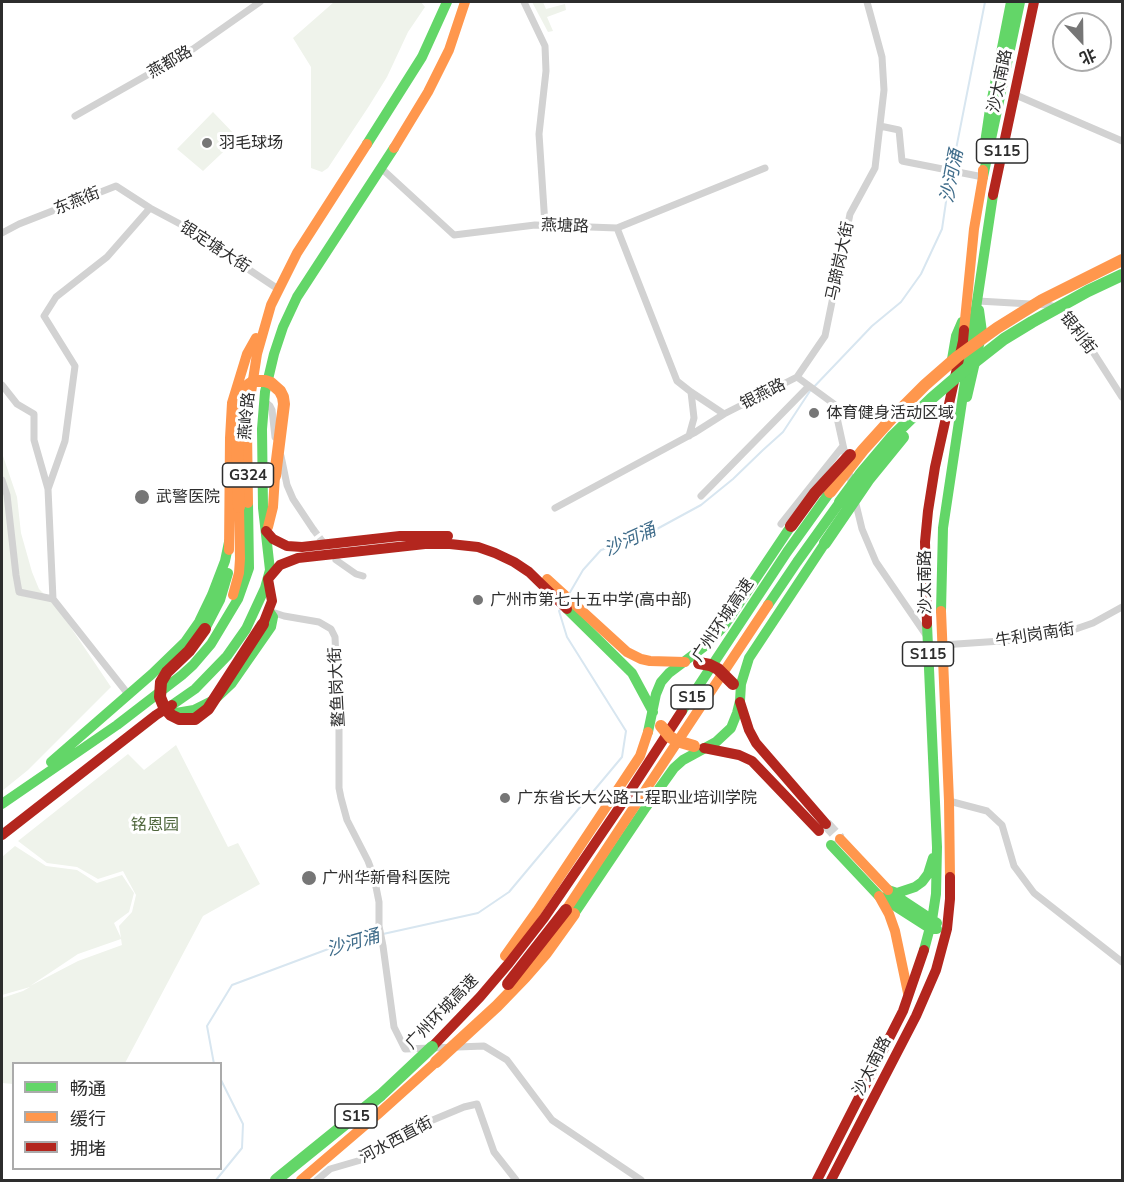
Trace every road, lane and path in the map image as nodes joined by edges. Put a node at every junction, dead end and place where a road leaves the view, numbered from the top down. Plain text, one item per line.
1 (260, 2) edge
2 (440, 2) edge
3 (447, 2) edge
4 (465, 2) edge
5 (524, 2) edge
6 (867, 2) edge
7 (1011, 2) edge
8 (1020, 2) edge
9 (1034, 2) edge
10 (436, 23) junction
11 (1018, 96) dead end
12 (75, 116) dead end
13 (880, 126) junction
14 (1122, 141) edge
15 (381, 168) junction
16 (765, 168) dead end
17 (983, 177) junction
18 (150, 208) junction
19 (545, 225) junction
20 (617, 228) junction
21 (2, 233) edge
22 (1122, 260) edge
23 (1122, 275) edge
24 (278, 289) junction
25 (978, 301) junction
26 (263, 327) junction
27 (967, 368) junction
28 (939, 373) junction
29 (797, 377) junction
30 (2, 386) edge
31 (809, 386) junction
32 (691, 393) junction
33 (1122, 397) edge
34 (264, 401) junction
35 (724, 414) junction
36 (689, 436) junction
37 (843, 446) junction
38 (2, 480) edge
39 (48, 489) junction
40 (701, 496) dead end
41 (555, 508) dead end
42 (781, 524) dead end
43 (314, 529) tunnel mouth
44 (266, 531) junction
45 (229, 542) junction
46 (381, 543) junction
47 (336, 560) dead end
48 (363, 576) dead end
49 (268, 579) junction
50 (52, 599) junction
51 (1122, 607) edge
52 (269, 611) junction
53 (225, 619) junction
54 (927, 637) junction
55 (942, 645) junction
56 (705, 646) junction
57 (650, 661) junction
58 (680, 665) junction
59 (638, 682) junction
60 (737, 686) junction
61 (128, 694) junction
62 (656, 694) junction
63 (738, 707) junction
64 (652, 711) junction
65 (156, 715) junction
66 (661, 726) junction
67 (749, 730) junction
68 (647, 735) junction
69 (698, 750) junction
70 (18, 792) junction
71 (949, 801) junction
72 (2, 804) edge
73 (2, 835) edge
74 (836, 842) tunnel mouth
75 (938, 847) junction
76 (936, 887) junction
77 (950, 888) junction
78 (884, 893) junction
79 (932, 925) junction
80 (947, 929) junction
81 (1121, 959) edge
82 (909, 995) junction
83 (432, 1047) junction
84 (436, 1062) junction
85 (276, 1180) edge
86 (301, 1180) edge
87 (317, 1180) edge
88 (516, 1180) edge
89 (641, 1180) edge
90 (817, 1180) edge
91 (831, 1180) edge

1 - 12 street, 燕都路
2 - 10 main road, 燕岭路 / G324
3 - 10 main road
4 - 15 main road, 燕岭路 / G324
5 - 19 street
6 - 13 street, 马蹄岗大街
7 - 17 main road, 沙太南路 / S115
8 - 17 main road
9 - 25 main road, 沙太南路 / S115
10 - 24 main road, 燕岭路 / G324
11 - 14 street
13 - 17 street
13 - 29 street, 马蹄岗大街
15 - 19 street, 燕塘路
15 - 34 main road, 燕岭路 / G324
16 - 20 street, 燕塘路
17 - 54 main road, 沙太南路 / S115
18 - 21 street, 东燕街
18 - 24 street, 银定塘大街
18 - 39 street
19 - 20 street, 燕塘路
20 - 32 street, 银燕路
22 - 28 main road, 广州环城高速 / S15, bridge
23 - 27 main road, 广州环城高速 / S15, bridge
24 - 26 main road, 燕岭路 / G324
25 - 33 street, 银利街
25 - 55 main road, 沙太南路 / S115
26 - 45 main road
26 - 53 main road, 燕岭路 / G324
27 - 60 main road, bridge
27 - 84 main road, 广州环城高速 / S15, bridge
28 - 56 main road, bridge
28 - 83 main road, 广州环城高速 / S15, bridge
29 - 31 street, 银燕路
29 - 35 street, 银燕路
30 - 39 street
31 - 37 street, 银燕路
31 - 40 street
32 - 35 street, 银燕路
32 - 36 street
34 - 43 street
34 - 44 main road, 燕岭路 / G324
35 - 36 street
36 - 41 street
37 - 42 street
37 - 54 street, 银燕路
38 - 50 street
39 - 50 street
44 - 46 main road
44 - 49 main road, 燕岭路 / G324
44 - 53 main road, bridge
45 - 52 main road, bridge
45 - 61 main road
46 - 49 main road
46 - 57 main road
46 - 59 main road
47 - 48 street
49 - 52 main road
49 - 65 main road, 燕岭路 / G324
50 - 61 street
51 - 55 street, 牛利岗南街
52 - 65 main road
52 - 89 street, 鳌鱼岗大街
53 - 70 main road, 燕岭路 / G324
54 - 75 main road, 沙太南路 / S115
55 - 71 main road, 沙太南路
56 - 57 main road
56 - 58 main road
57 - 58 main road
58 - 60 main road, bridge
58 - 62 main road
59 - 64 main road
59 - 68 main road
60 - 63 main road
60 - 67 main road
61 - 70 main road
62 - 64 main road
62 - 66 main road
63 - 67 main road
63 - 69 main road
64 - 66 main road
64 - 68 main road
65 - 73 main road, 燕岭路 / G324
66 - 69 main road, bridge
67 - 69 main road
68 - 83 main road
69 - 84 main road, bridge
70 - 72 main road, 燕岭路 / G324
71 - 77 main road, 沙太南路
71 - 81 street
74 - 78 main road
75 - 76 main road, 沙太南路 / S115
75 - 78 main road
76 - 77 main road
76 - 79 main road, 沙太南路 / S115
77 - 80 main road, 沙太南路
78 - 79 main road
78 - 82 main road
79 - 80 main road
79 - 82 main road, 沙太南路 / S115
80 - 91 main road, 沙太南路
82 - 90 main road, 沙太南路 / S115
83 - 85 main road, 广州环城高速 / S15, bridge
84 - 86 main road, 广州环城高速 / S15
87 - 88 street, 河水西直街

